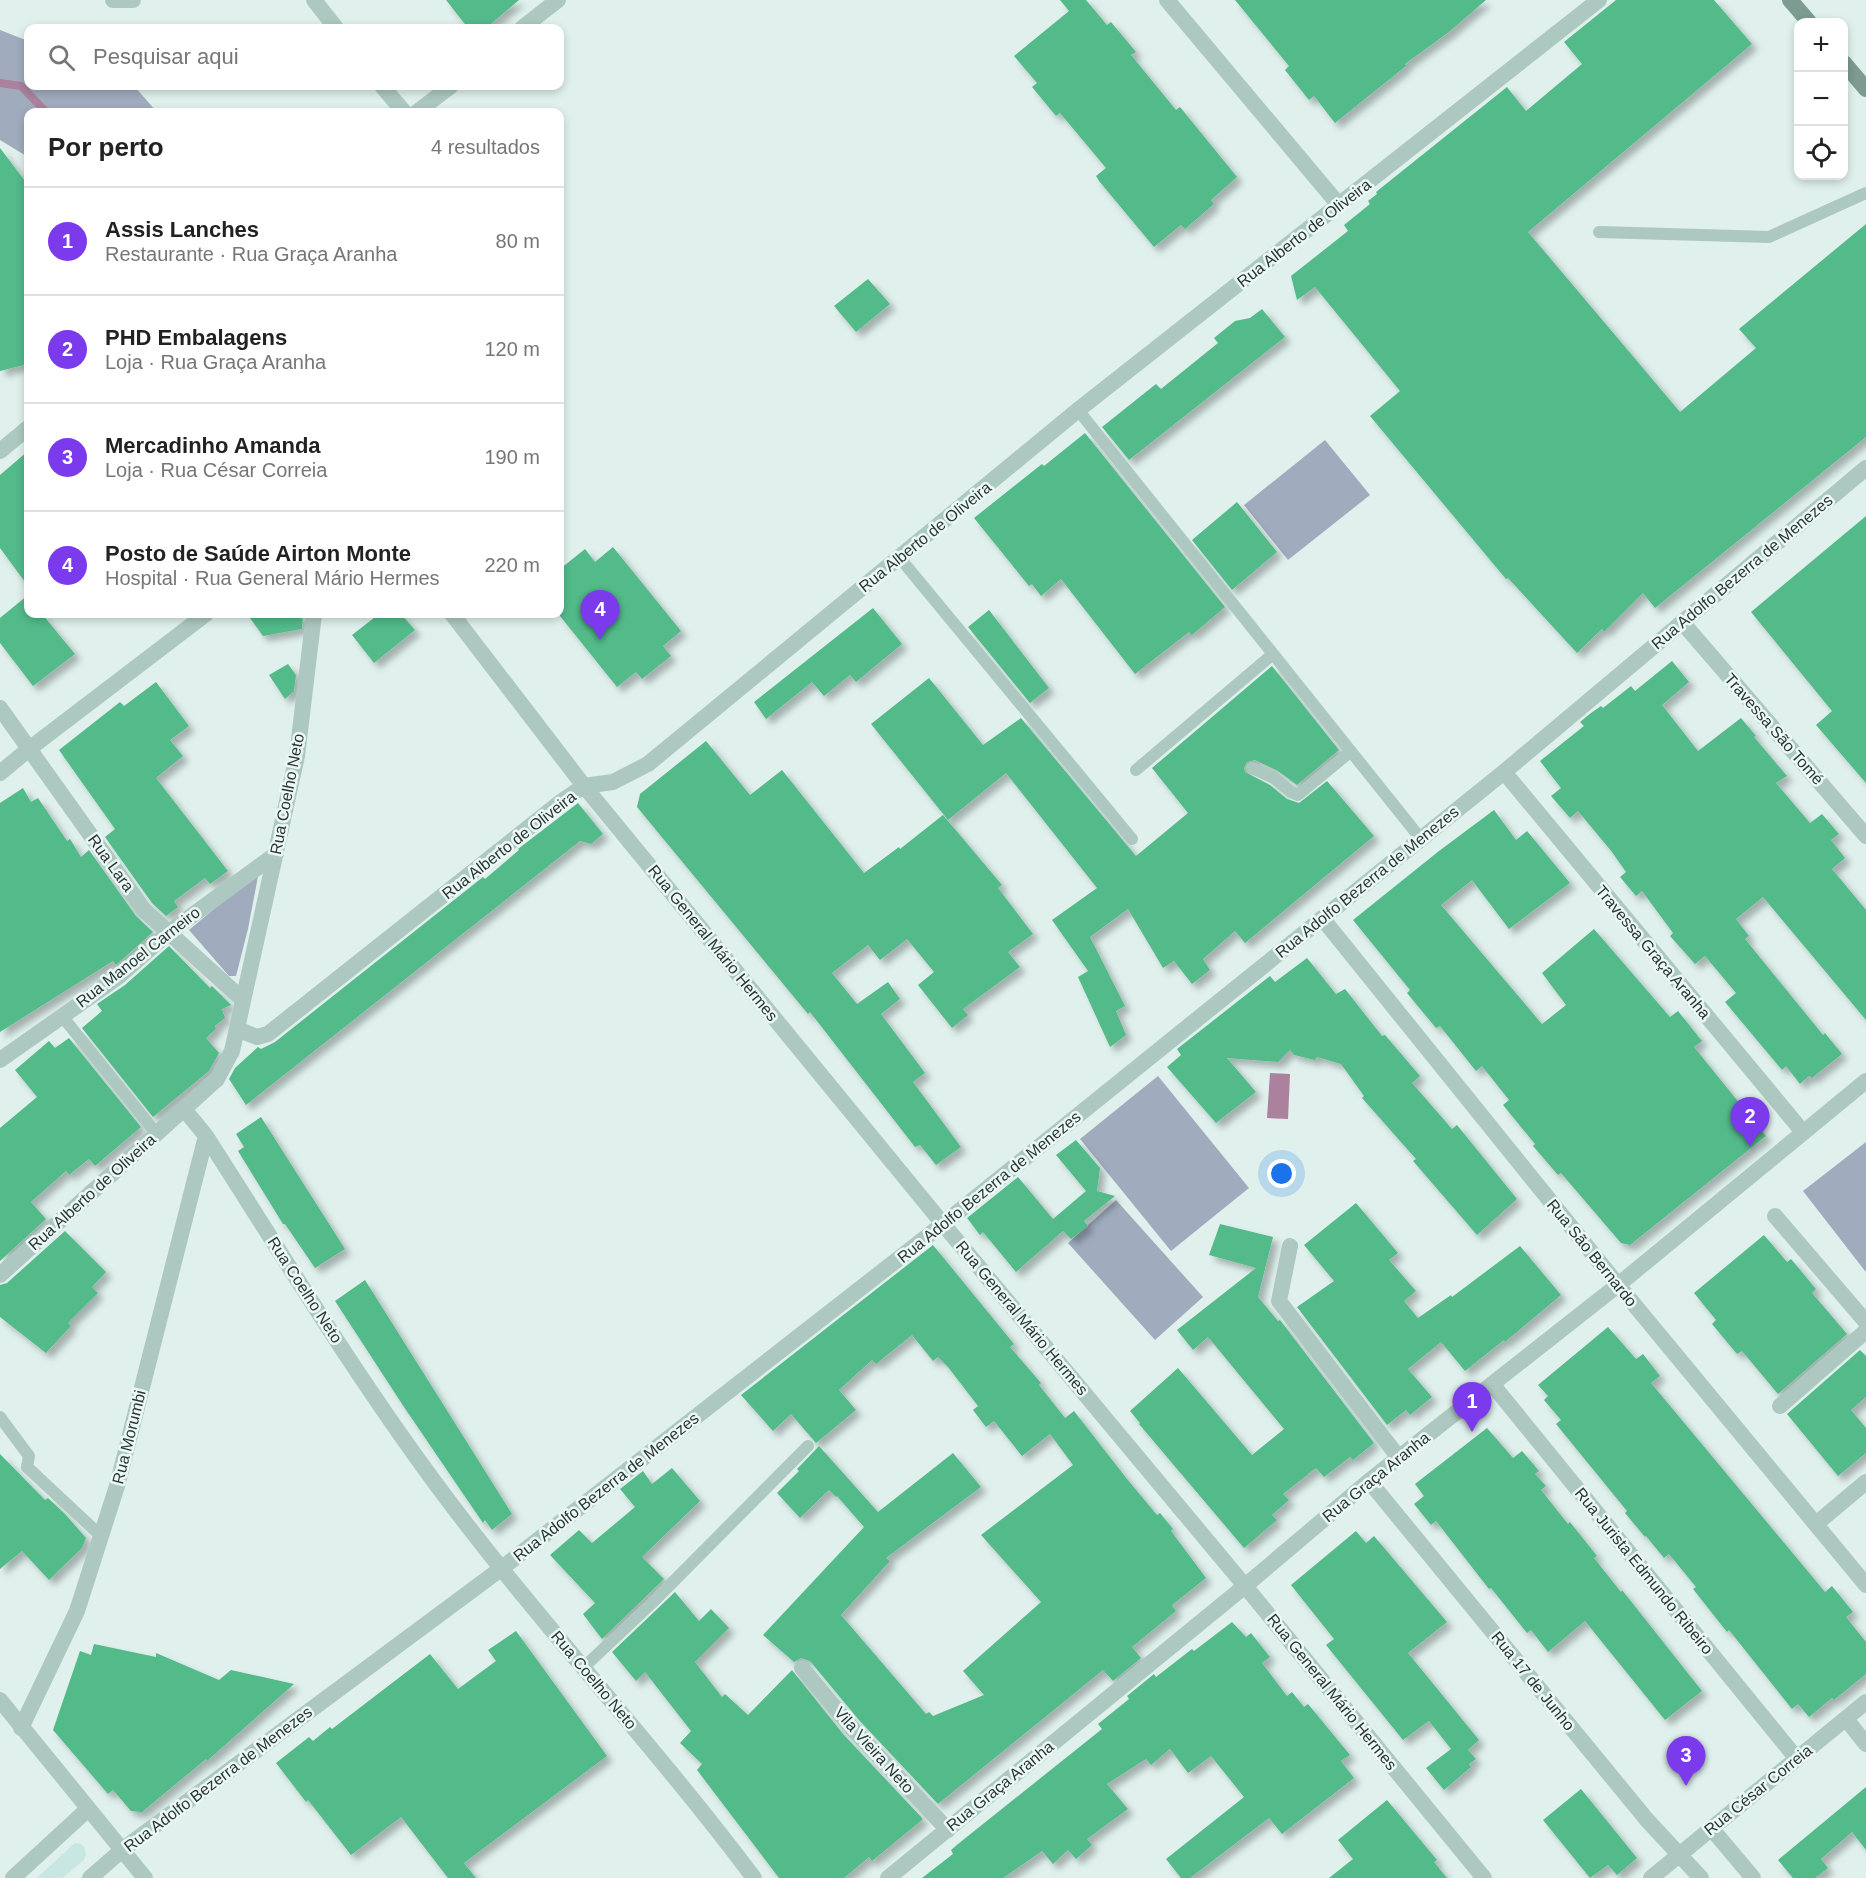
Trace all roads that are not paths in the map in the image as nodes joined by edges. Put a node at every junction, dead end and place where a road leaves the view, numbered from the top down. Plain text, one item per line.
1 (113, 0) edge
2 (133, 0) edge
3 (314, 0) edge
4 (558, 0) edge
5 (1167, 0) edge
6 (1599, 0) edge
7 (1790, 0) edge
8 (1806, 18) edge
9 (333, 24) edge
10 (527, 24) edge
11 (1848, 68) edge
12 (1866, 89) edge
13 (385, 90) edge
14 (446, 90) edge
15 (401, 108) edge
16 (422, 108) edge
17 (1866, 193) edge
18 (1339, 205) junction
19 (1599, 232) dead end
20 (1078, 410) junction
21 (24, 431) edge
22 (0, 451) edge
23 (1866, 468) edge
24 (899, 557) junction
25 (201, 618) edge
26 (314, 618) edge
27 (455, 618) edge
28 (1682, 622) junction
29 (1273, 654) junction
30 (0, 708) edge
31 (29, 749) junction
32 (1351, 751) junction
33 (1252, 768) dead end
34 (1136, 770) dead end
35 (1504, 772) junction
36 (0, 773) edge
37 (584, 786) junction
38 (1866, 836) edge
39 (1132, 839) dead end
40 (1421, 839) junction
41 (276, 854) junction
42 (1322, 918) junction
43 (168, 933) junction
44 (243, 1000) junction
45 (62, 1016) junction
46 (237, 1029) junction
47 (0, 1060) edge
48 (1866, 1081) edge
49 (184, 1109) junction
50 (1803, 1132) junction
51 (156, 1133) junction
52 (206, 1136) junction
53 (1775, 1216) dead end
54 (943, 1224) junction
55 (1290, 1245) dead end
56 (0, 1275) edge
57 (1618, 1285) junction
58 (1866, 1322) edge
59 (1866, 1331) edge
60 (1492, 1384) junction
61 (1780, 1406) dead end
62 (0, 1417) edge
63 (808, 1446) dead end
64 (1399, 1458) junction
65 (1369, 1481) junction
66 (1866, 1482) edge
67 (1815, 1524) junction
68 (101, 1536) junction
69 (502, 1568) junction
70 (1866, 1585) edge
71 (1245, 1586) junction
72 (584, 1667) junction
73 (802, 1668) dead end
74 (0, 1700) edge
75 (1866, 1702) edge
76 (1846, 1719) junction
77 (21, 1728) junction
78 (1866, 1744) edge
79 (1797, 1759) junction
80 (88, 1809) junction
81 (1712, 1828) junction
82 (948, 1830) junction
83 (123, 1850) junction
84 (1678, 1855) junction
85 (14, 1878) edge
86 (90, 1878) edge
87 (145, 1878) edge
88 (754, 1878) edge
89 (888, 1878) edge
90 (1484, 1878) edge
91 (1651, 1878) edge
92 (1701, 1878) edge
93 (1753, 1878) edge

1 - 2 street
3 - 9 street
4 - 10 street
5 - 18 street
6 - 18 street, Rua Alberto de Oliveira
7 - 8 main road
11 - 12 main road
13 - 15 street
14 - 16 street
17 - 19 lane
18 - 20 street, Rua Alberto de Oliveira
20 - 24 street, Rua Alberto de Oliveira
20 - 29 lane
21 - 22 street
23 - 28 street, Rua Adolfo Bezerra de Menezes
24 - 37 street, Rua Alberto de Oliveira
24 - 39 lane
25 - 31 street
26 - 41 street, Rua Coelho Neto
27 - 37 street, Rua General Mário Hermes
28 - 35 street, Rua Adolfo Bezerra de Menezes
28 - 38 street, Travessa São Tomé
29 - 32 lane
29 - 34 lane
30 - 31 street, Rua Lara
31 - 36 street
31 - 43 street, Rua Lara
32 - 33 lane
32 - 40 lane
35 - 40 street, Rua Adolfo Bezerra de Menezes
35 - 50 street, Travessa Graça Aranha
37 - 46 street, Rua Alberto de Oliveira
37 - 54 street, Rua General Mário Hermes
40 - 42 street, Rua Adolfo Bezerra de Menezes
41 - 43 street, Rua Manoel Carneiro
41 - 44 street, Rua Coelho Neto
42 - 54 street, Rua Adolfo Bezerra de Menezes
42 - 57 street, Rua São Bernardo
43 - 44 street, Rua Lara
43 - 45 street, Rua Manoel Carneiro
44 - 46 street, Rua Coelho Neto
45 - 47 street, Rua Manoel Carneiro
45 - 51 lane
46 - 49 street, Rua Coelho Neto
48 - 50 street, Rua Graça Aranha
49 - 51 street, Rua Alberto de Oliveira
49 - 52 street, Rua Coelho Neto
50 - 57 street, Rua Graça Aranha
51 - 56 street, Rua Alberto de Oliveira
52 - 68 street, Rua Morumbi
52 - 69 street, Rua Coelho Neto
53 - 58 street
54 - 69 street, Rua Adolfo Bezerra de Menezes
54 - 71 street, Rua General Mário Hermes
55 - 64 street
57 - 60 street, Rua Graça Aranha
57 - 67 street, Rua São Bernardo
59 - 61 street
60 - 64 street, Rua Graça Aranha
60 - 79 street, Rua Jurista Edmundo Ribeiro
62 - 68 lane
63 - 72 lane
64 - 65 street, Rua Graça Aranha
65 - 71 street, Rua Graça Aranha
65 - 84 street, Rua 17 de Junho
66 - 67 street
67 - 70 street, Rua São Bernardo
68 - 77 street, Rua Morumbi
69 - 72 street, Rua Coelho Neto
69 - 83 street, Rua Adolfo Bezerra de Menezes
71 - 82 street, Rua Graça Aranha
71 - 90 street, Rua General Mário Hermes
72 - 88 street, Rua Coelho Neto
73 - 82 street, Vila Vieira Neto
74 - 77 street
75 - 76 street, Rua César Correia
76 - 78 street
76 - 79 street, Rua César Correia
77 - 80 street
79 - 81 street, Rua César Correia
80 - 83 street
80 - 85 street
81 - 84 street, Rua César Correia
81 - 93 street
82 - 89 street, Rua Graça Aranha
83 - 86 street, Rua Adolfo Bezerra de Menezes
83 - 87 street
84 - 91 street, Rua César Correia
84 - 92 street, Rua 17 de Junho

